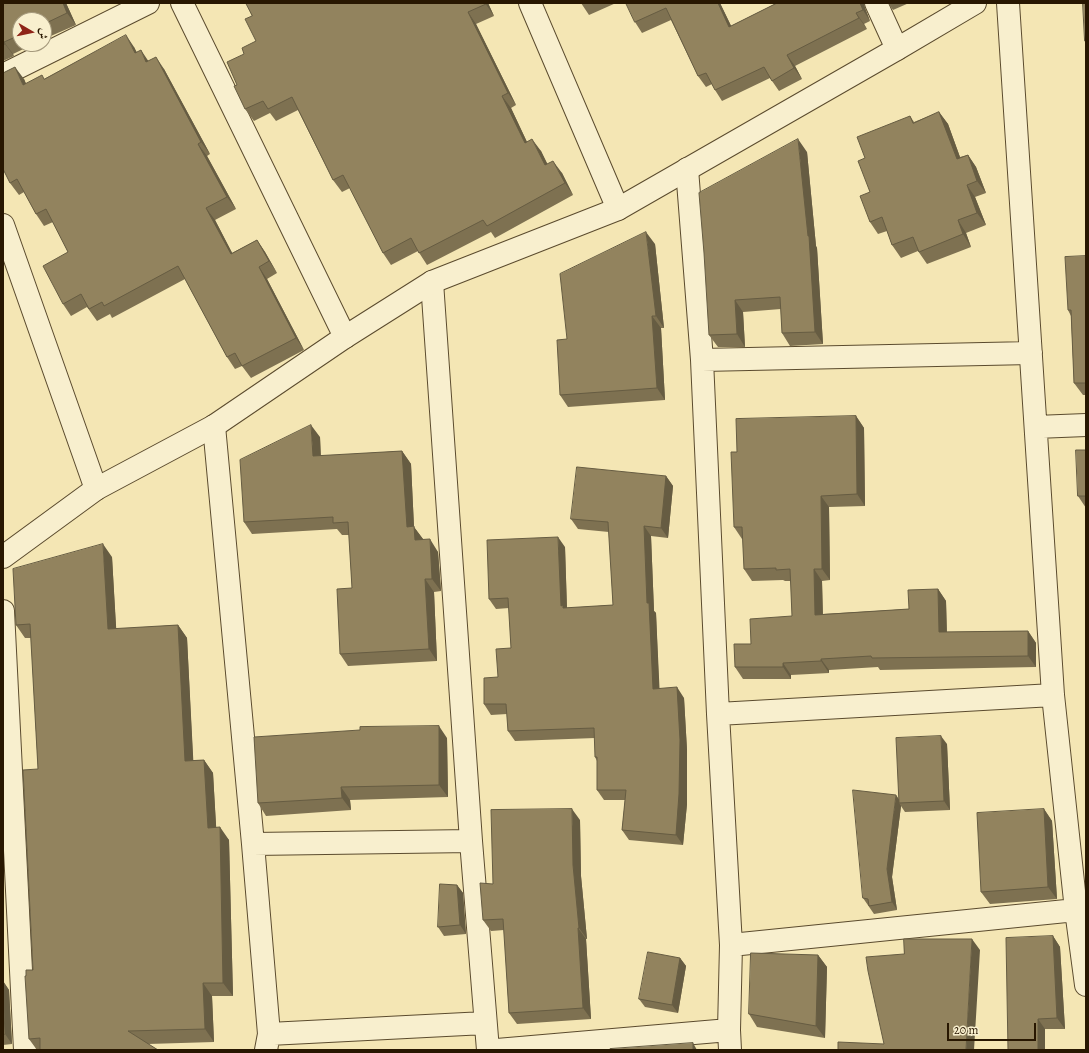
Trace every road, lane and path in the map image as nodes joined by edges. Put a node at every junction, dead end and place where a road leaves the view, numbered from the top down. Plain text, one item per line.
1 (148, 3) edge
2 (182, 3) edge
3 (530, 3) edge
4 (876, 3) edge
5 (975, 3) edge
6 (1008, 3) edge
7 (897, 49) junction
8 (3, 75) edge
9 (688, 169) junction
10 (618, 209) junction
11 (3, 225) edge
12 (432, 282) junction
13 (346, 337) junction
14 (1031, 352) junction
15 (702, 360) junction
16 (1086, 425) edge
17 (214, 426) junction
18 (1036, 427) junction
19 (96, 489) junction
20 (3, 557) edge
21 (3, 611) edge
22 (1053, 695) junction
23 (718, 714) junction
24 (471, 841) junction
25 (253, 844) junction
26 (1076, 910) junction
27 (731, 945) junction
28 (1086, 985) edge
29 (485, 1023) junction
30 (730, 1040) edge
31 (267, 1042) edge
32 (25, 1050) edge
33 (488, 1050) edge
34 (497, 1050) edge

1 - 8 street
2 - 13 street
3 - 10 street
4 - 7 street
5 - 7 street
6 - 14 street
7 - 9 street
9 - 10 street
9 - 15 street
10 - 12 street
11 - 19 street
12 - 13 street
12 - 24 street
13 - 17 street
14 - 15 street
14 - 18 street
15 - 23 street
16 - 18 street
17 - 19 street
17 - 25 street
18 - 22 street
19 - 20 street
21 - 32 street
22 - 23 street
22 - 26 street
23 - 27 street
24 - 25 street
24 - 29 street
25 - 31 street
26 - 27 street
26 - 28 street
27 - 30 street
29 - 31 street
29 - 33 street
30 - 34 street

